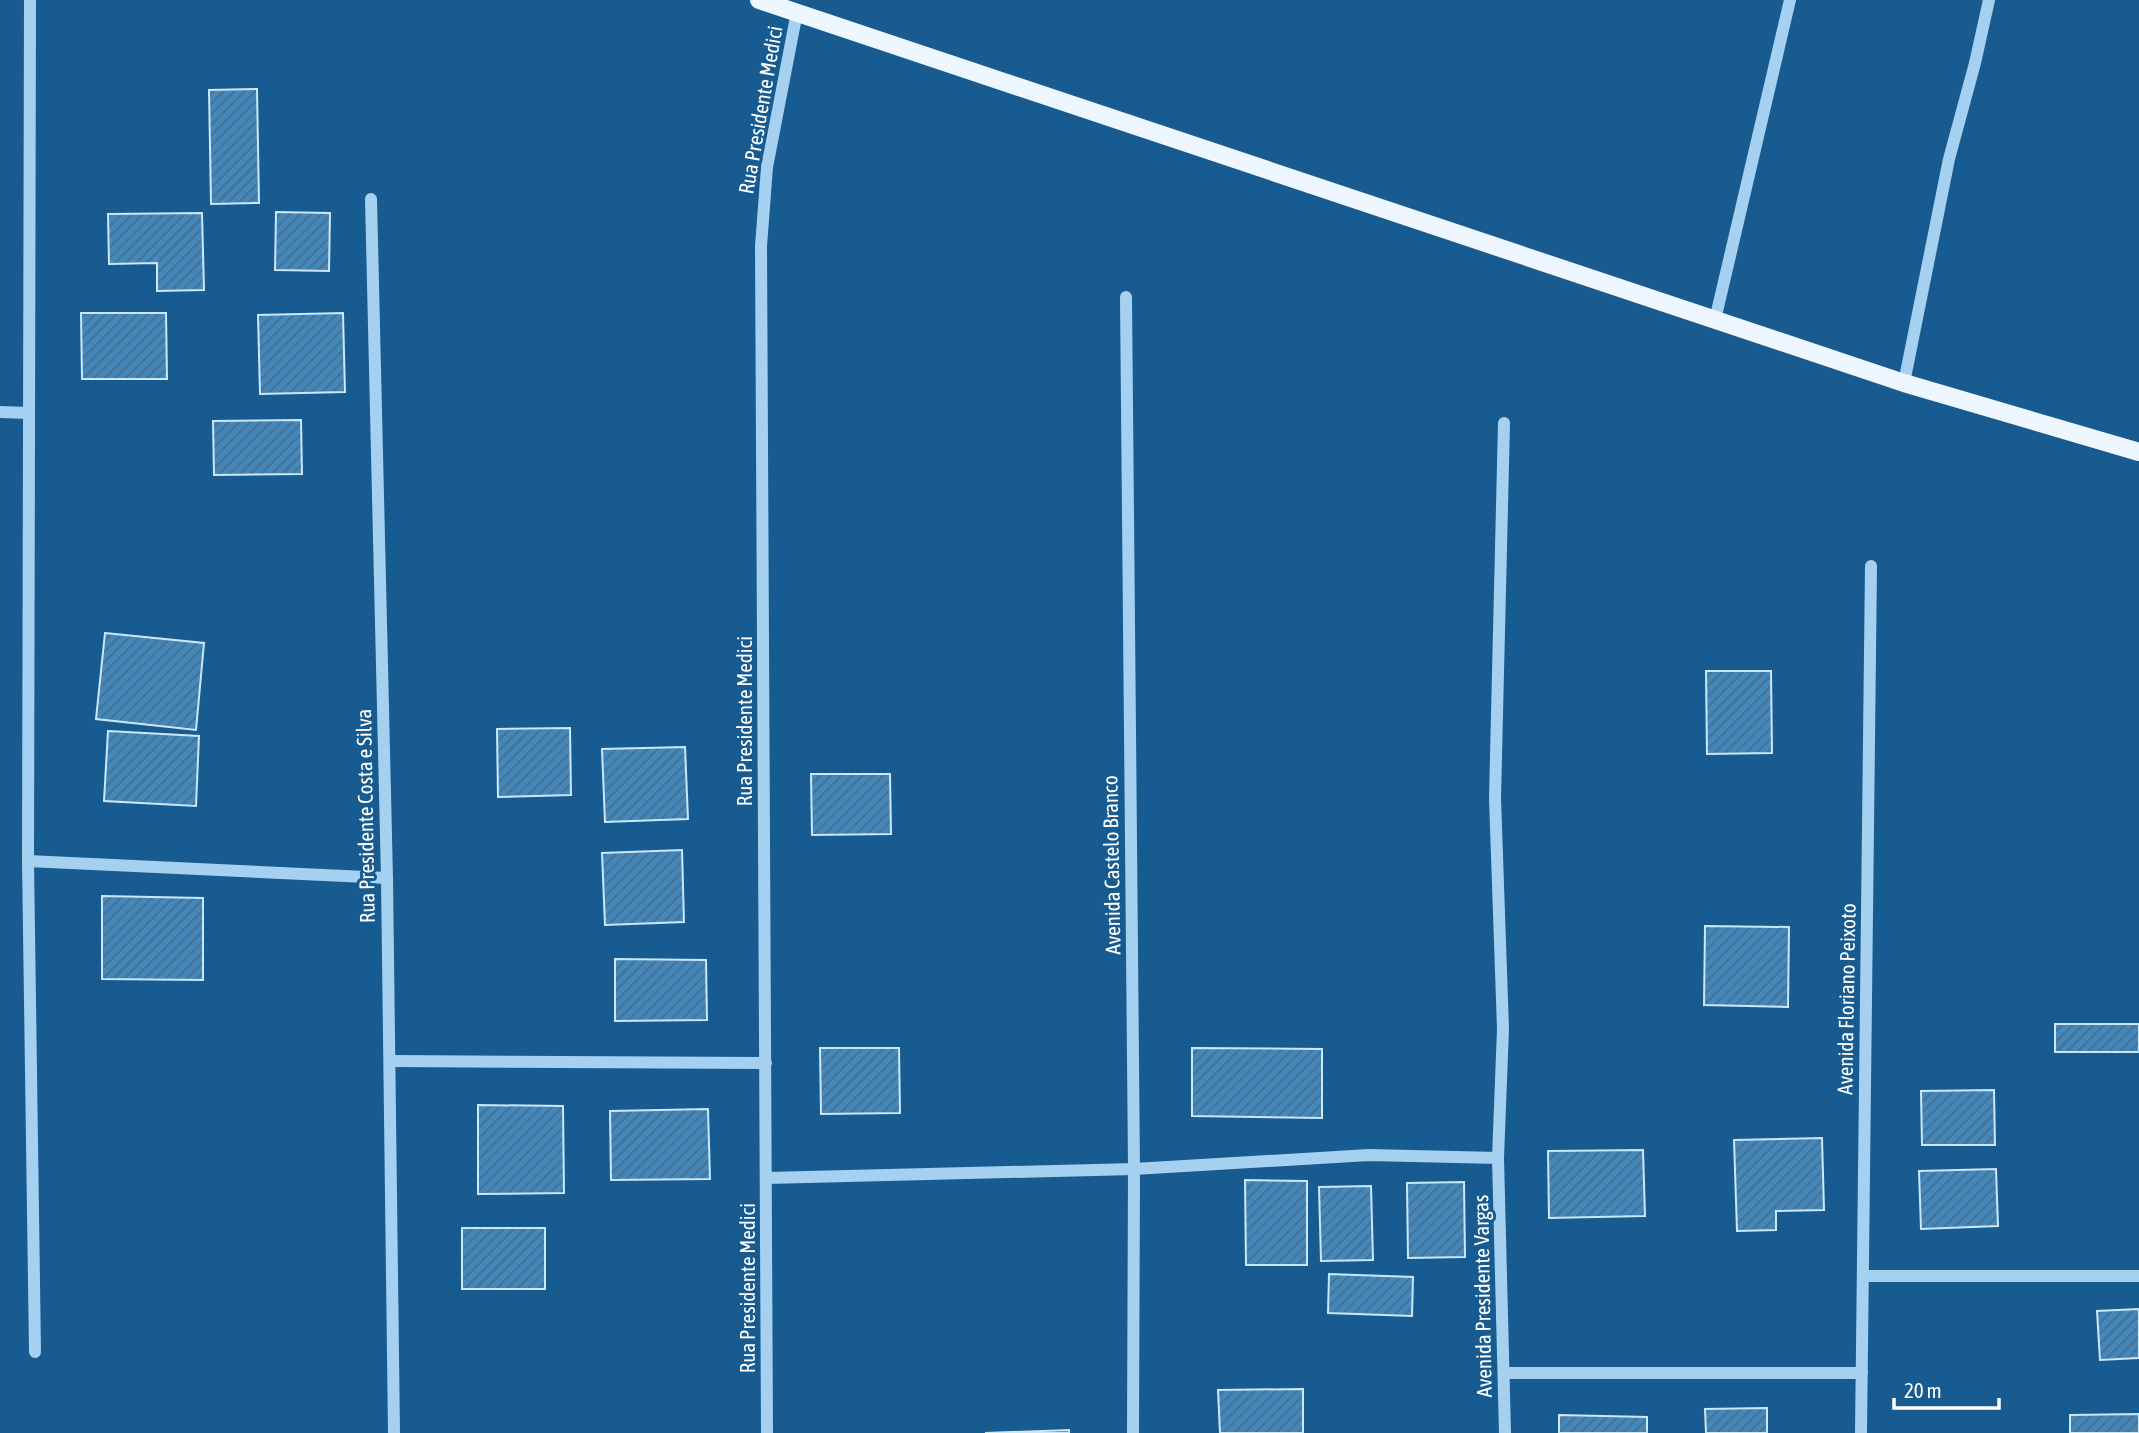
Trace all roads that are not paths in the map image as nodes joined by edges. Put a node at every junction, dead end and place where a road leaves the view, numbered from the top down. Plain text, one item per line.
1 (30, 0) edge
2 (759, 0) edge
3 (1790, 0) edge
4 (1989, 0) edge
5 (797, 12) junction
6 (371, 199) dead end
7 (1126, 297) dead end
8 (1715, 320) junction
9 (1904, 383) junction
10 (0, 412) edge
11 (29, 413) junction
12 (1504, 422) dead end
13 (2139, 452) edge
14 (1871, 566) dead end
15 (28, 861) junction
16 (387, 878) junction
17 (390, 1061) junction
18 (766, 1063) junction
19 (1499, 1158) junction
20 (1134, 1169) junction
21 (767, 1178) junction
22 (1863, 1276) junction
23 (2139, 1276) edge
24 (35, 1352) dead end
25 (1505, 1373) junction
26 (1862, 1373) junction
27 (394, 1433) edge
28 (767, 1433) edge
29 (1133, 1433) edge
30 (1505, 1433) edge
31 (1861, 1433) edge

1 - 11 street
2 - 5 main road
3 - 8 street
4 - 9 street
5 - 8 main road
5 - 18 street, Rua Presidente Medici
6 - 16 street, Rua Presidente Costa e Silva
7 - 20 street, Avenida Castelo Branco
8 - 9 main road
9 - 13 main road
10 - 11 street
11 - 15 street
12 - 19 street, Avenida Presidente Vargas
14 - 22 street, Avenida Floriano Peixoto
15 - 16 street
15 - 24 street
16 - 17 street, Rua Presidente Costa e Silva
17 - 18 street
17 - 27 street, Rua Presidente Costa e Silva
18 - 21 street, Rua Presidente Medici
19 - 20 street
19 - 25 street, Avenida Presidente Vargas
20 - 21 street
20 - 29 street, Avenida Castelo Branco
21 - 28 street, Rua Presidente Medici
22 - 23 street
22 - 26 street, Avenida Floriano Peixoto
25 - 26 street
25 - 30 street, Avenida Presidente Vargas
26 - 31 street, Avenida Floriano Peixoto

